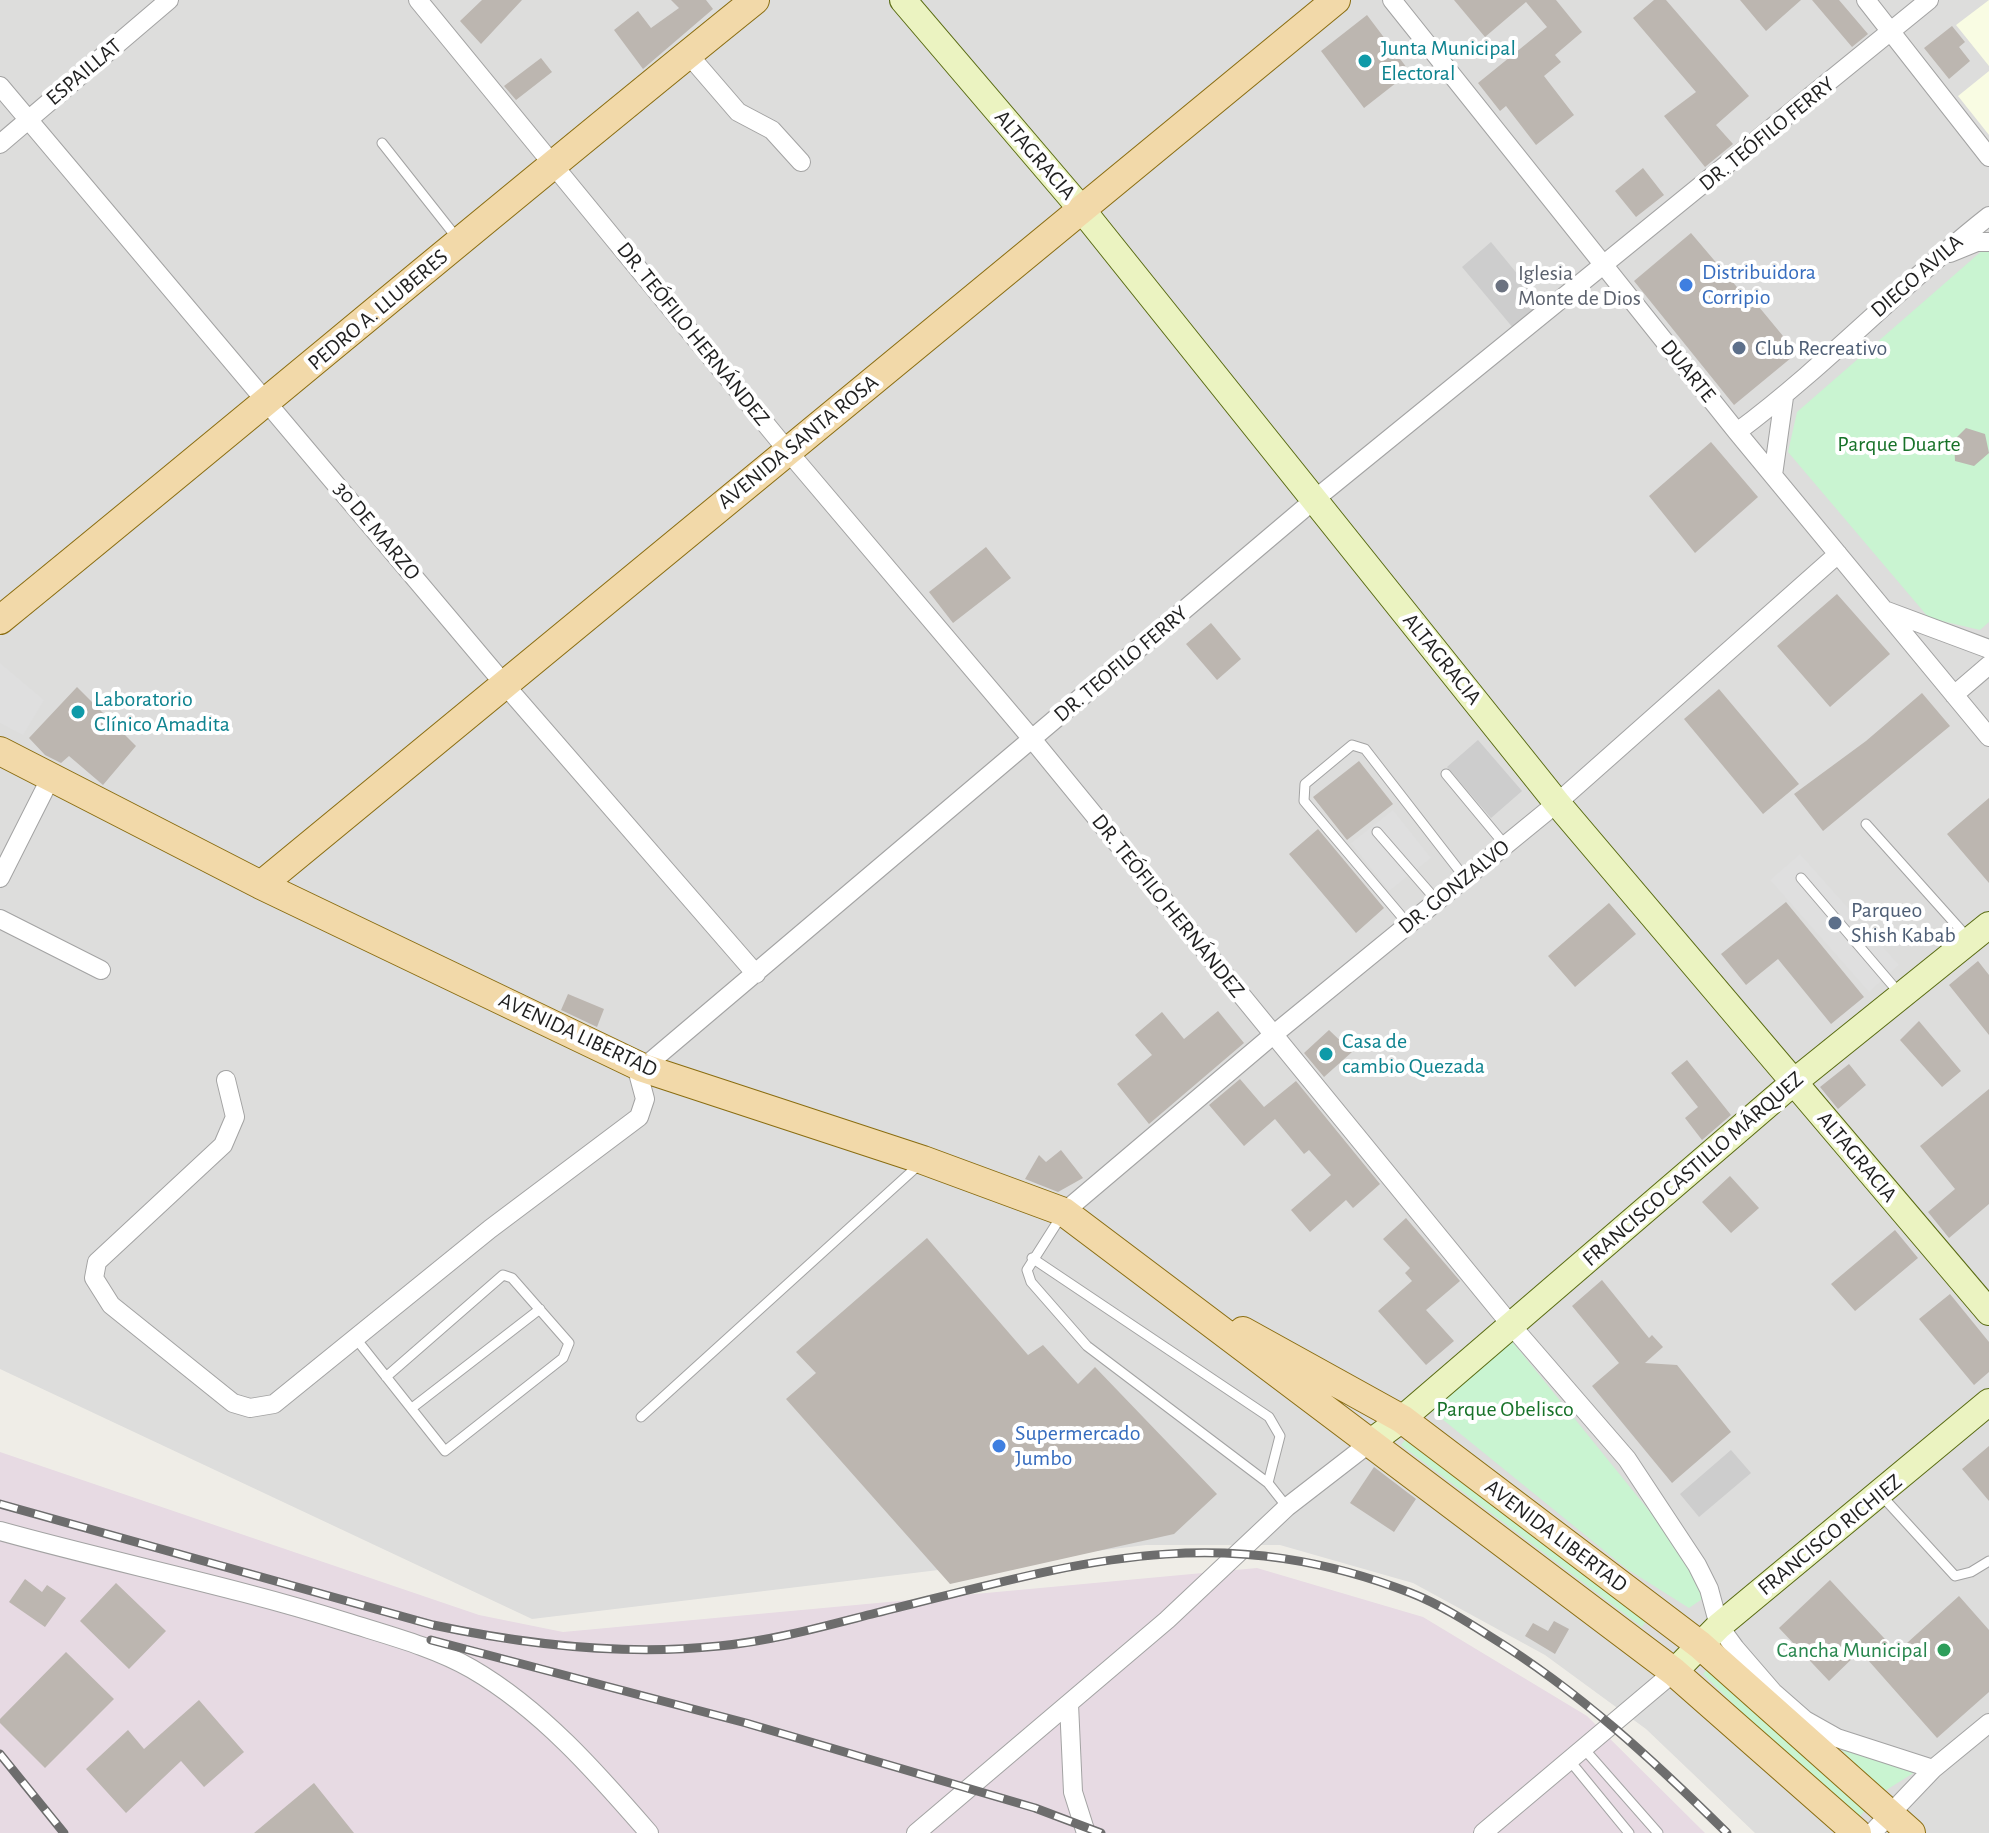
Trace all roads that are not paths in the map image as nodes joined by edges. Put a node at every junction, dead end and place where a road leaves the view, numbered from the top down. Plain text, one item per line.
1 (169, 0) edge
2 (418, 0) edge
3 (755, 0) edge
4 (903, 0) edge
5 (1336, 0) edge
6 (1392, 0) edge
7 (1866, 0) edge
8 (1929, 0) edge
9 (1892, 31) junction
10 (688, 54) junction
11 (0, 86) edge
12 (27, 120) junction
13 (382, 143) dead end
14 (0, 144) edge
15 (1989, 157) edge
16 (801, 162) dead end
17 (552, 163) junction
18 (1083, 211) junction
19 (1989, 216) edge
20 (460, 241) junction
21 (1989, 242) edge
22 (1934, 259) junction
23 (1605, 267) junction
24 (1784, 397) junction
25 (269, 402) junction
26 (1737, 432) junction
27 (787, 450) junction
28 (1773, 475) junction
29 (1314, 500) junction
30 (1838, 554) junction
31 (1884, 610) junction
32 (0, 620) edge
33 (1989, 649) edge
34 (1989, 665) edge
35 (505, 685) junction
36 (1954, 695) junction
37 (1989, 737) edge
38 (1032, 739) junction
39 (0, 751) edge
40 (1446, 774) dead end
41 (51, 777) junction
42 (1557, 803) junction
43 (1866, 824) dead end
44 (1377, 832) dead end
45 (1505, 845) junction
46 (0, 878) edge
47 (1465, 878) junction
48 (1801, 878) dead end
49 (261, 885) junction
50 (1437, 901) junction
51 (0, 919) edge
52 (1408, 924) junction
53 (1980, 933) edge
54 (101, 970) dead end
55 (756, 974) junction
56 (1902, 997) junction
57 (1273, 1035) junction
58 (643, 1068) junction
59 (226, 1080) dead end
60 (1794, 1082) junction
61 (923, 1160) junction
62 (1064, 1212) junction
63 (1032, 1258) junction
64 (1165, 1289) junction
65 (540, 1309) junction
66 (1989, 1312) edge
67 (1511, 1325) junction
68 (357, 1340) junction
69 (386, 1377) junction
70 (1989, 1402) edge
71 (412, 1408) junction
72 (641, 1417) dead end
73 (1402, 1419) junction
74 (1371, 1442) junction
75 (1268, 1483) junction
76 (1881, 1495) junction
77 (1287, 1507) junction
78 (0, 1531) edge
79 (1989, 1561) edge
80 (1709, 1636) junction
81 (1674, 1672) junction
82 (1069, 1704) junction
83 (1986, 1731) edge
84 (1578, 1756) junction
85 (1933, 1769) junction
86 (1881, 1823) edge
87 (649, 1833) edge
88 (916, 1833) edge
89 (1086, 1833) edge
90 (1483, 1833) edge
91 (1629, 1833) edge
92 (1658, 1833) edge
93 (1857, 1833) edge
94 (1911, 1833) edge

1 - 12 street, ESPAILLAT
2 - 17 street, DR. TEÓFILO HERNÁNDEZ
3 - 10 main road, PEDRO A. LLUBERES
4 - 18 street, ALTAGRACIA
5 - 18 main road, AVENIDA SANTA ROSA
6 - 23 street, DUARTE
7 - 9 street
8 - 9 street, DR. TEÓFILO FERRY
9 - 15 street
9 - 23 street, DR. TEÓFILO FERRY
10 - 16 street
10 - 17 main road, PEDRO A. LLUBERES
11 - 12 street, 30 DE MARZO
12 - 14 street, ESPAILLAT
12 - 25 street, 30 DE MARZO
13 - 20 lane
17 - 20 main road, PEDRO A. LLUBERES
17 - 27 street, DR. TEÓFILO HERNÁNDEZ
18 - 27 main road, AVENIDA SANTA ROSA
18 - 29 street, ALTAGRACIA
19 - 22 street, DIEGO AVILA
20 - 25 main road, PEDRO A. LLUBERES
21 - 22 street
22 - 24 street, DIEGO AVILA
23 - 26 street, DUARTE
23 - 29 street, DR. TEOFILO FERRY
24 - 26 street, DIEGO AVILA
24 - 28 street
25 - 32 main road, PEDRO A. LLUBERES
25 - 35 street, 30 DE MARZO
26 - 28 street, DUARTE
27 - 35 main road, AVENIDA SANTA ROSA
27 - 38 street, DR. TEÓFILO HERNÁNDEZ
28 - 30 street, DUARTE
29 - 38 street, DR. TEOFILO FERRY
29 - 42 street, ALTAGRACIA
30 - 31 street, DUARTE
30 - 42 street, DR. GONZALVO
31 - 33 street
31 - 36 street, DUARTE
34 - 36 street
35 - 49 main road, AVENIDA SANTA ROSA
35 - 55 street, 30 DE MARZO
36 - 37 street, DUARTE
38 - 55 street, DR. TEOFILO FERRY
38 - 57 street, DR. TEÓFILO HERNÁNDEZ
39 - 41 main road, AVENIDA LIBERTAD
40 - 45 lane
41 - 46 street
41 - 49 main road, AVENIDA LIBERTAD
42 - 45 street, DR. GONZALVO
42 - 60 street, ALTAGRACIA
43 - 53 lane
44 - 50 lane
45 - 47 street, DR. GONZALVO
47 - 50 street, DR. GONZALVO
47 - 52 lane
48 - 56 lane
49 - 58 main road, AVENIDA LIBERTAD
50 - 52 street, DR. GONZALVO
51 - 54 street
52 - 57 street, DR. GONZALVO
53 - 56 street, FRANCISCO CASTILLO MÁRQUEZ
55 - 58 street, DR. TEOFILO FERRY
56 - 60 street, FRANCISCO CASTILLO MÁRQUEZ
57 - 62 street, DR. GONZALVO
57 - 67 street, DR. TEÓFILO HERNÁNDEZ
58 - 61 main road, AVENIDA LIBERTAD
58 - 68 street
59 - 68 street
60 - 66 street, ALTAGRACIA
60 - 67 street, FRANCISCO CASTILLO MÁRQUEZ
61 - 62 main road, AVENIDA LIBERTAD
61 - 72 lane
62 - 63 lane
62 - 64 main road, AVENIDA LIBERTAD
63 - 75 lane
63 - 75 lane
64 - 73 main road, AVENIDA LIBERTAD
64 - 74 main road, AVENIDA LIBERTAD
65 - 69 lane
65 - 71 lane
65 - 71 lane
67 - 73 street, FRANCISCO CASTILLO MÁRQUEZ
67 - 80 street, DR. TEÓFILO HERNÁNDEZ
68 - 69 lane
69 - 71 lane
70 - 76 street, FRANCISCO RICHIEZ
73 - 74 street, FRANCISCO CASTILLO MÁRQUEZ
73 - 80 main road, AVENIDA LIBERTAD
74 - 77 street
74 - 81 main road, AVENIDA LIBERTAD
75 - 77 lane
76 - 79 lane
76 - 80 street, FRANCISCO RICHIEZ
77 - 82 street
78 - 87 street
80 - 81 street, FRANCISCO RICHIEZ
80 - 85 street, DR. TEÓFILO HERNÁNDEZ
80 - 86 main road, AVENIDA LIBERTAD
81 - 84 street
81 - 93 main road, AVENIDA LIBERTAD
82 - 88 street
82 - 89 street
83 - 85 street
84 - 90 street
84 - 91 lane
84 - 92 lane
85 - 86 street
86 - 94 main road, AVENIDA LIBERTAD

